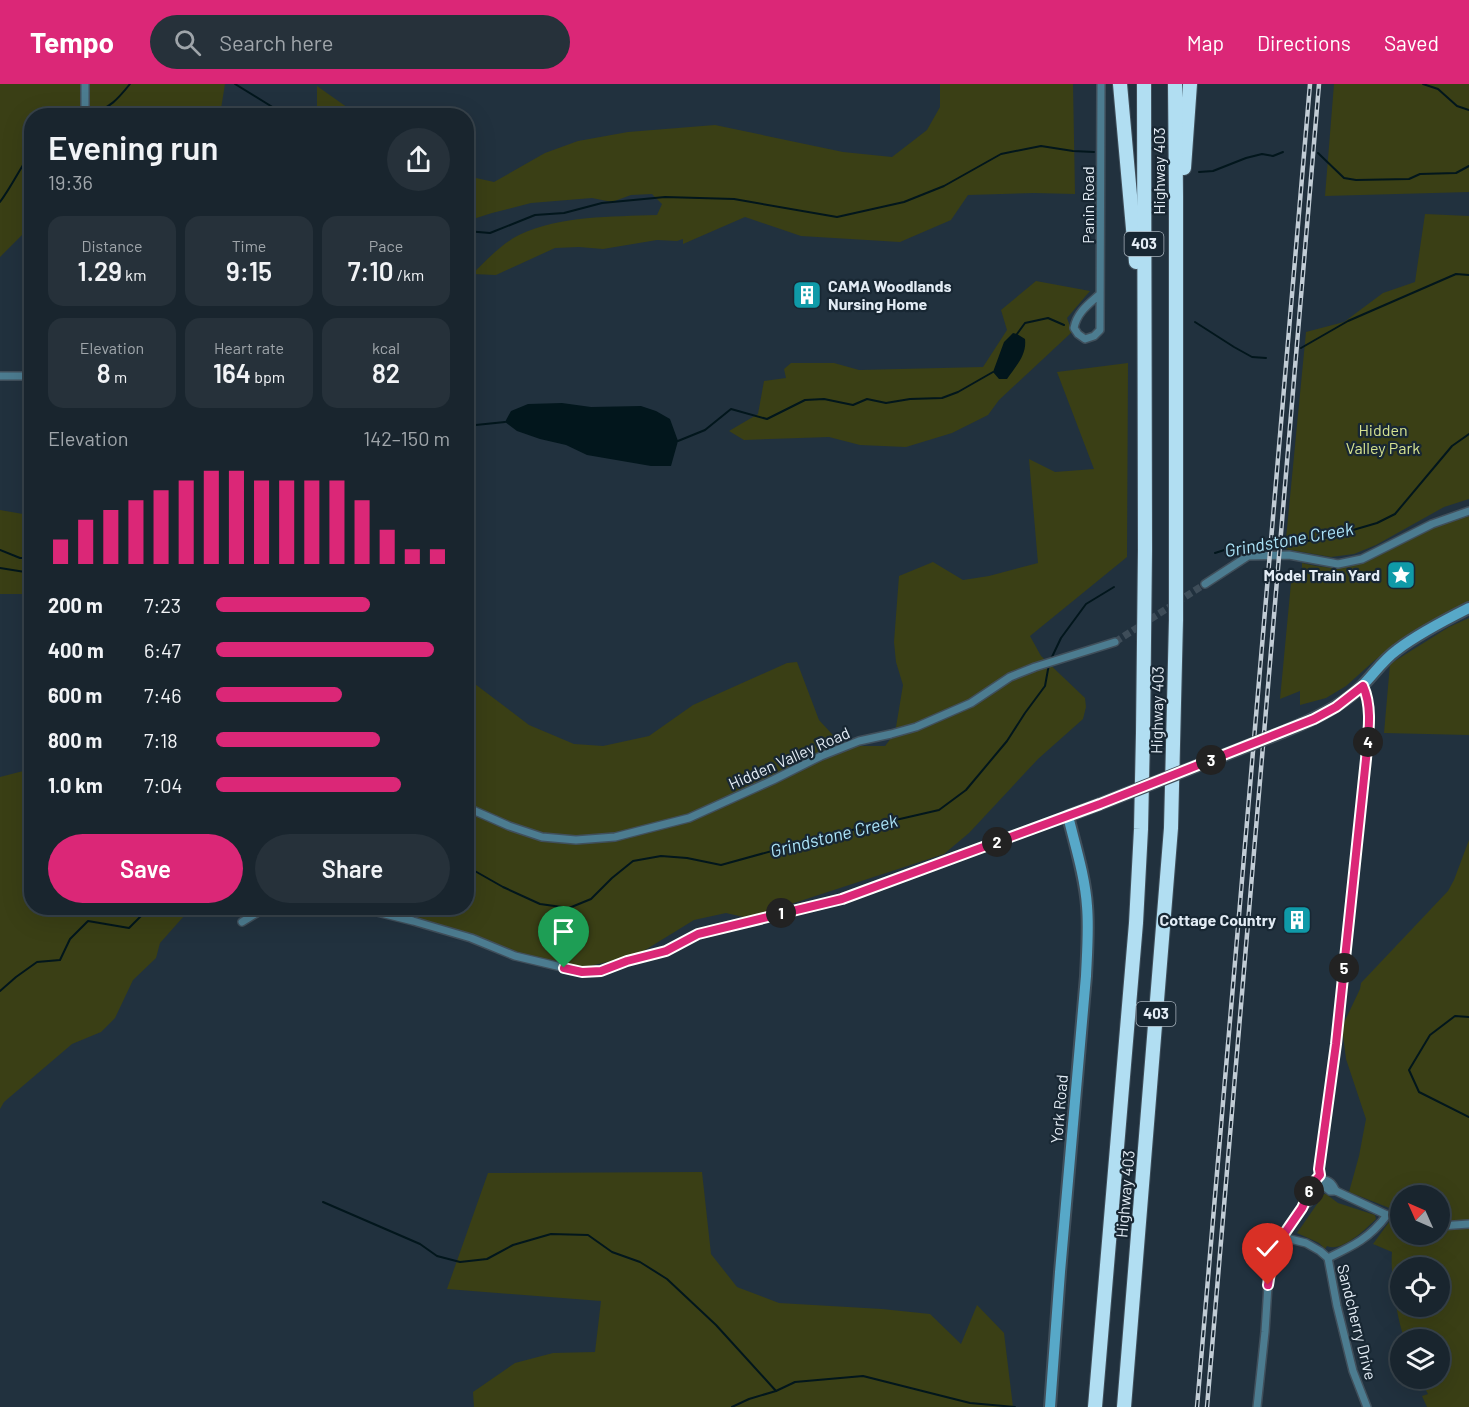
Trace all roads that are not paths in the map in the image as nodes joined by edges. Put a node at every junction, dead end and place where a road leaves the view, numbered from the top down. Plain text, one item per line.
1 (85, 84) edge
2 (1101, 84) edge
3 (1120, 84) edge
4 (1144, 84) edge
5 (1175, 84) edge
6 (1190, 84) edge
7 (85, 108) edge
8 (1176, 284) junction
9 (1100, 294) junction
10 (0, 376) edge
11 (24, 376) edge
12 (1145, 404) junction
13 (1469, 511) edge
14 (1205, 584) tunnel mouth
15 (1469, 608) edge
16 (1114, 642) tunnel mouth
17 (1363, 686) junction
18 (474, 811) edge
19 (1068, 816) junction
20 (255, 915) edge
21 (387, 915) edge
22 (242, 922) dead end
23 (1322, 1177) junction
24 (1387, 1215) junction
25 (1390, 1216) edge
26 (1469, 1224) edge
27 (1450, 1226) edge
28 (1282, 1237) junction
29 (1328, 1258) junction
30 (1050, 1407) edge
31 (1095, 1407) edge
32 (1124, 1407) edge
33 (1257, 1407) edge
34 (1367, 1407) edge

1 - 7 street
2 - 9 street, Panin Road
3 - 12 highway
4 - 12 highway, Highway 403 / 403
5 - 8 highway, Highway 403 / 403
6 - 8 highway
8 - 32 highway, Highway 403 / 403
9 - 9 street, Panin Road
10 - 11 street
12 - 31 highway, Highway 403 / 403
13 - 14 street
15 - 17 street
16 - 18 street, Hidden Valley Road
17 - 19 street, bridge
17 - 23 street
19 - 21 street
19 - 30 street, York Road
20 - 22 street
23 - 24 street
23 - 28 street
24 - 25 street
24 - 29 street
26 - 27 street
28 - 29 street, Sandcherry Drive
28 - 33 street
29 - 34 street, Sandcherry Drive

